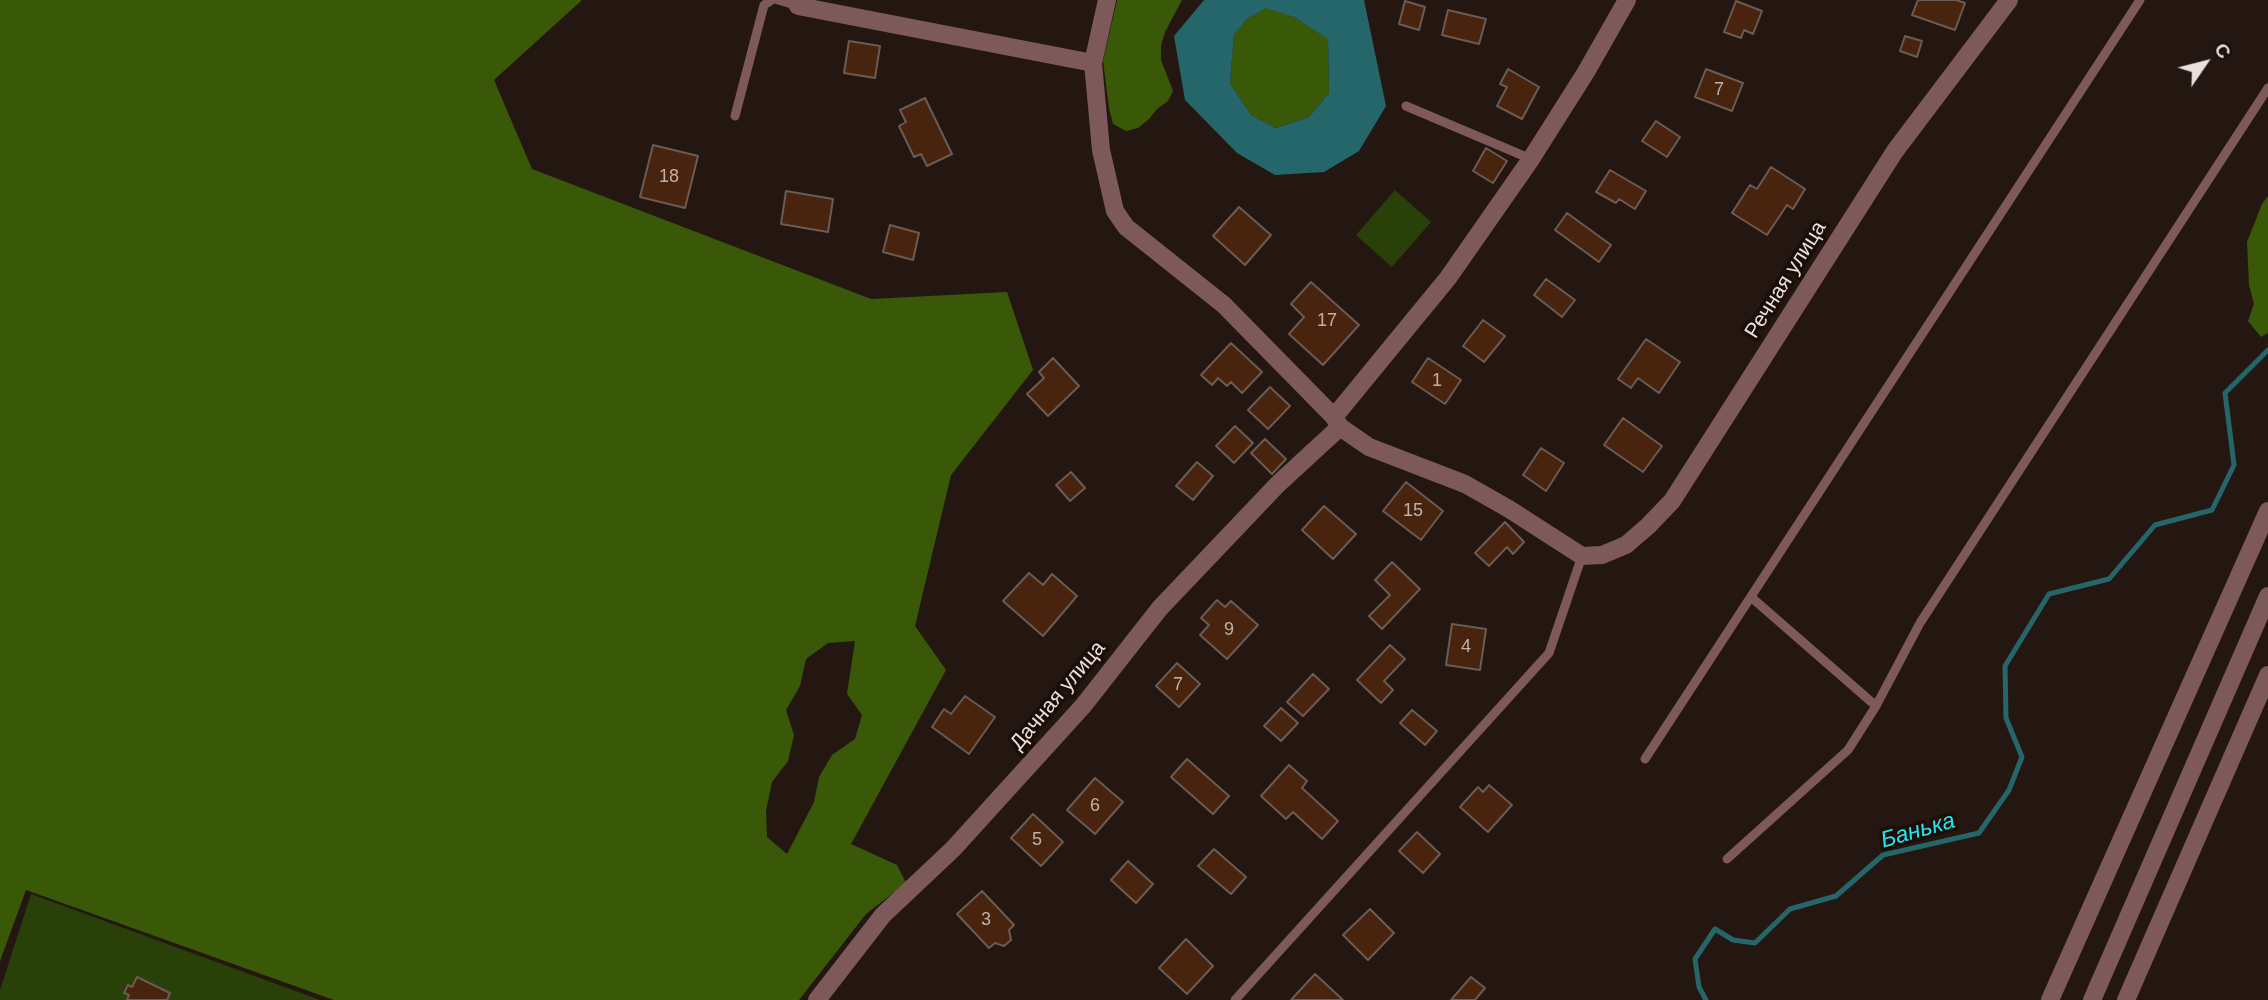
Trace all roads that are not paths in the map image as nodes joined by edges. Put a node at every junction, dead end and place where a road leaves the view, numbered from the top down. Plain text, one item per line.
1 (772, 0) edge
2 (778, 0) edge
3 (1107, 0) edge
4 (1627, 0) edge
5 (2009, 0) edge
6 (2140, 0) edge
7 (798, 3) edge
8 (1094, 63) junction
9 (2268, 88) edge
10 (1406, 106) dead end
11 (735, 116) dead end
12 (1531, 159) junction
13 (1337, 422) junction
14 (2268, 511) edge
15 (1582, 556) junction
16 (2268, 596) edge
17 (1751, 597) junction
18 (2268, 675) edge
19 (1876, 706) junction
20 (1645, 759) dead end
21 (1727, 859) dead end
22 (817, 1000) edge
23 (1236, 1000) edge
24 (2050, 1000) edge
25 (2092, 1000) edge
26 (2126, 1000) edge

1 - 11 lane
2 - 7 lane
3 - 8 street
4 - 12 street, Дачная улица
5 - 15 street, Речная улица
6 - 17 lane
7 - 8 street
8 - 13 street
9 - 19 lane
10 - 12 lane
12 - 13 street, Дачная улица
13 - 15 street
13 - 22 street, Дачная улица
14 - 24 street
15 - 23 lane
16 - 25 street
17 - 19 lane
17 - 20 lane
18 - 26 street
19 - 21 lane

